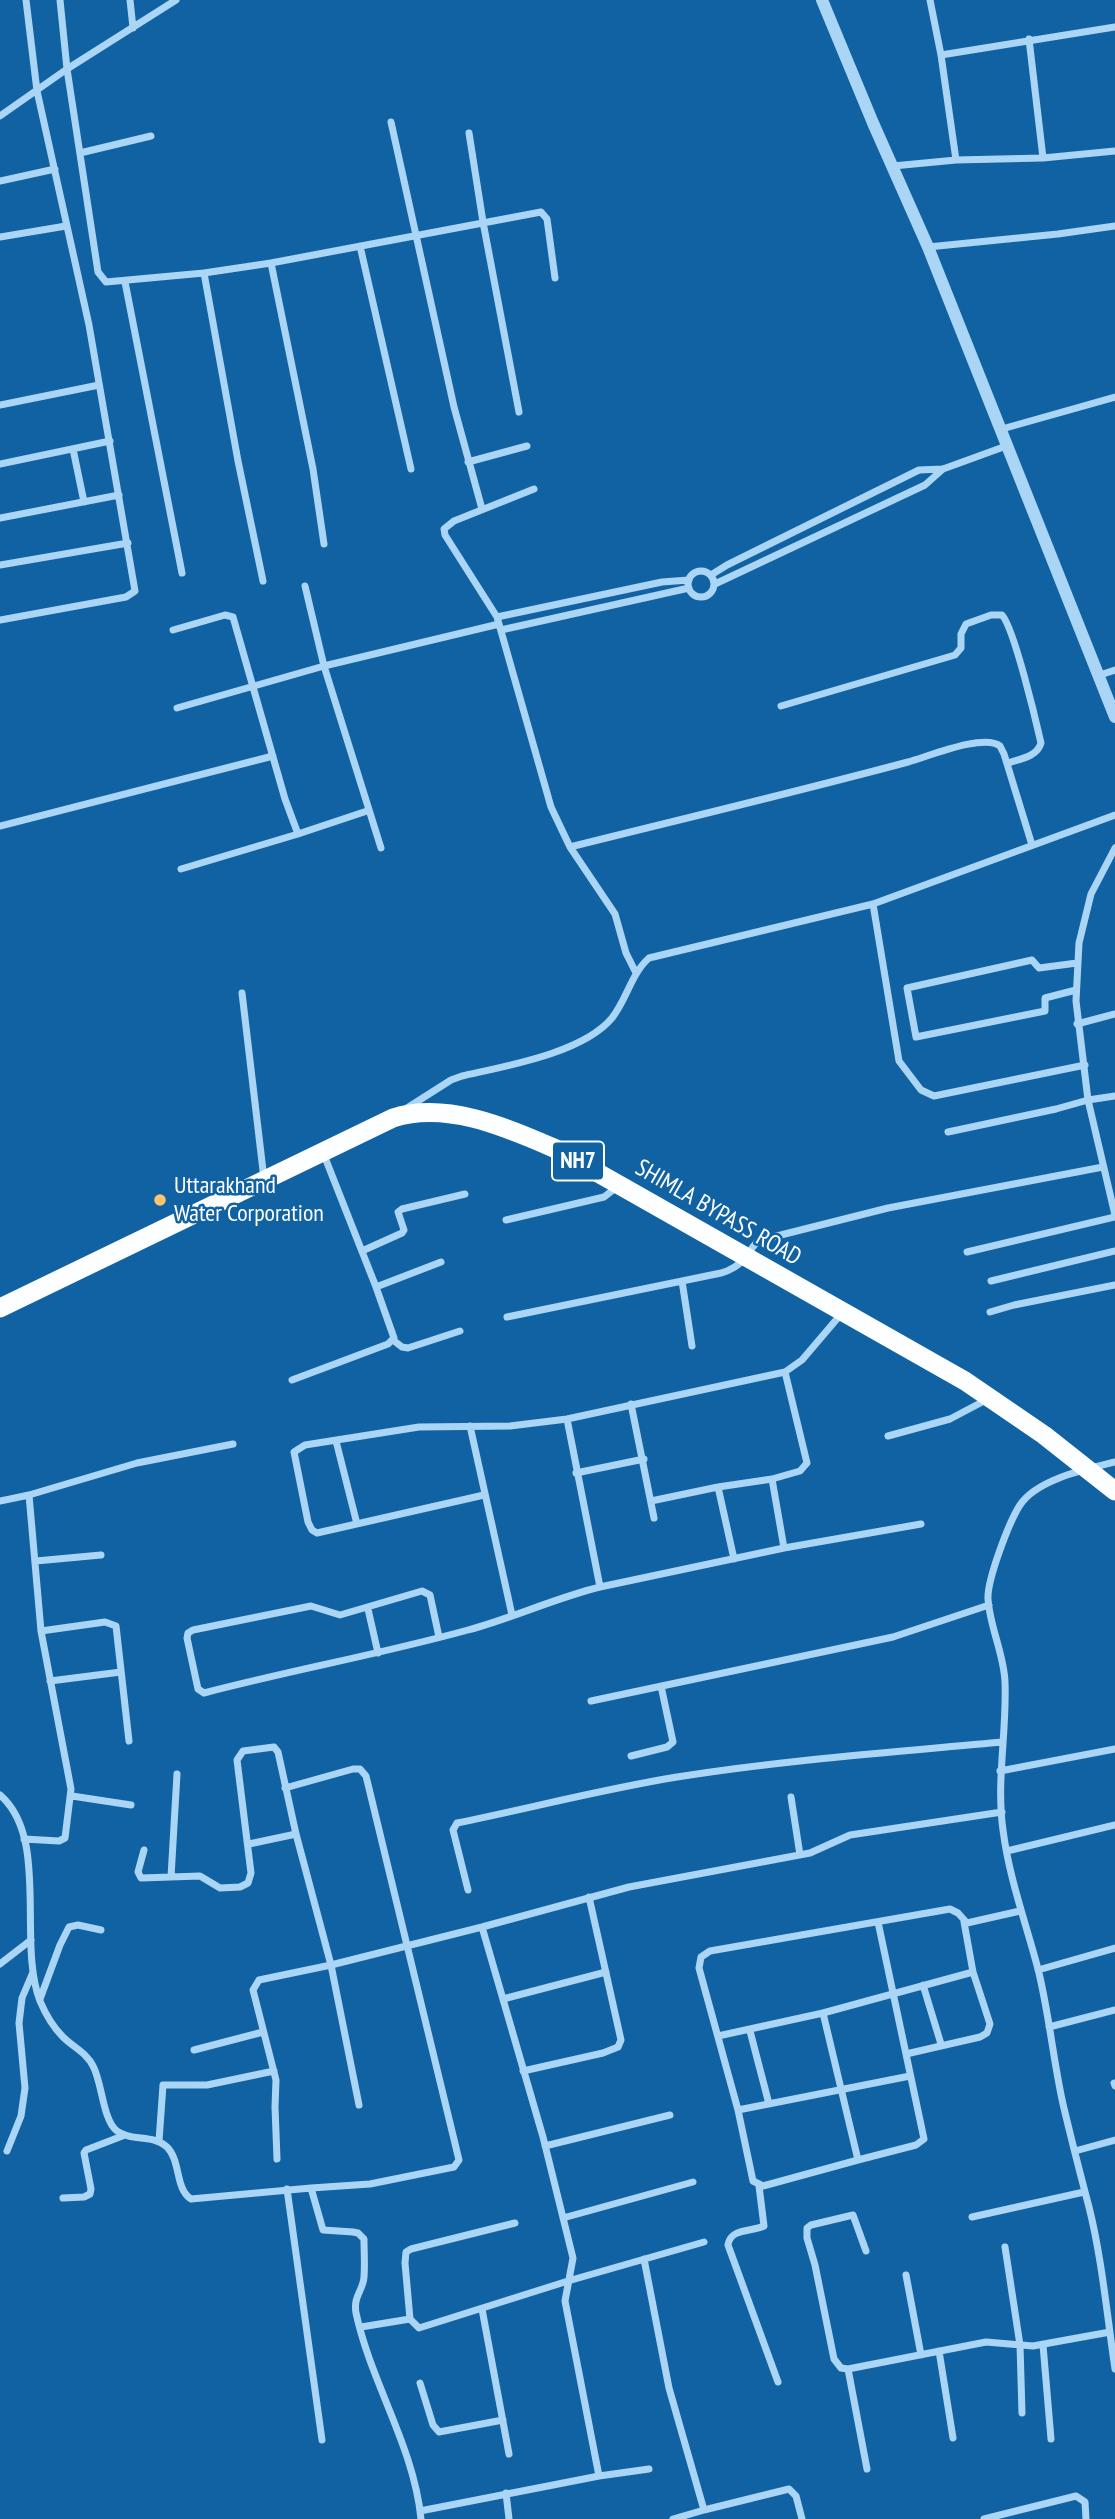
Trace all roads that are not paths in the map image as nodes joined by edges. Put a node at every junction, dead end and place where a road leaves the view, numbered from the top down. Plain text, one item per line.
1 (26, 0) edge
2 (60, 0) edge
3 (130, 0) edge
4 (176, 0) edge
5 (822, 0) edge
6 (930, 0) edge
7 (1115, 27) edge
8 (133, 28) junction
9 (1029, 39) junction
10 (940, 54) junction
11 (67, 69) junction
12 (37, 91) junction
13 (0, 116) edge
14 (391, 122) dead end
15 (470, 133) dead end
16 (151, 136) dead end
17 (1115, 151) edge
18 (80, 153) junction
19 (1043, 158) junction
20 (956, 160) junction
21 (893, 166) junction
22 (55, 169) junction
23 (0, 181) edge
24 (483, 222) junction
25 (66, 226) junction
26 (1115, 226) edge
27 (0, 237) edge
28 (418, 237) junction
29 (360, 246) junction
30 (928, 247) junction
31 (271, 263) junction
32 (204, 273) junction
33 (555, 278) dead end
34 (125, 282) junction
35 (99, 385) junction
36 (1115, 397) edge
37 (0, 405) edge
38 (519, 412) dead end
39 (1002, 429) junction
40 (110, 441) junction
41 (1009, 445) junction
42 (527, 446) dead end
43 (73, 449) junction
44 (468, 462) junction
45 (0, 464) edge
46 (411, 469) dead end
47 (943, 469) junction
48 (534, 489) dead end
49 (119, 495) junction
50 (84, 502) junction
51 (482, 509) junction
52 (0, 517) edge
53 (128, 543) junction
54 (324, 544) dead end
55 (0, 565) edge
56 (181, 573) dead end
57 (712, 575) junction
58 (263, 581) dead end
59 (689, 584) junction
60 (715, 584) junction
61 (305, 586) dead end
62 (0, 620) edge
63 (499, 623) junction
64 (173, 629) dead end
65 (324, 666) junction
66 (1115, 670) edge
67 (1100, 675) junction
68 (251, 686) junction
69 (781, 706) dead end
70 (177, 708) dead end
71 (1115, 715) edge
72 (273, 756) junction
73 (1008, 764) junction
74 (367, 811) junction
75 (1115, 815) edge
76 (0, 826) edge
77 (298, 834) junction
78 (1032, 845) junction
79 (570, 847) junction
80 (381, 848) dead end
81 (1115, 848) edge
82 (181, 869) dead end
83 (873, 904) junction
84 (1077, 962) junction
85 (636, 973) junction
86 (1076, 990) junction
87 (242, 993) dead end
88 (1115, 1014) edge
89 (1077, 1024) junction
90 (1085, 1065) junction
91 (1115, 1096) edge
92 (1088, 1100) junction
93 (393, 1118) junction
94 (948, 1132) dead end
95 (322, 1151) junction
96 (1103, 1167) junction
97 (264, 1180) junction
98 (620, 1184) junction
99 (465, 1194) dead end
100 (1115, 1216) edge
101 (506, 1220) dead end
102 (362, 1251) junction
103 (1115, 1251) edge
104 (967, 1252) dead end
105 (746, 1258) junction
106 (441, 1262) dead end
107 (681, 1281) junction
108 (991, 1281) dead end
109 (1115, 1286) edge
110 (376, 1287) junction
111 (0, 1308) edge
112 (842, 1312) junction
113 (990, 1312) dead end
114 (507, 1317) dead end
115 (460, 1331) dead end
116 (393, 1340) junction
117 (692, 1346) dead end
118 (785, 1372) junction
119 (292, 1380) dead end
120 (989, 1398) junction
121 (631, 1404) junction
122 (567, 1419) junction
123 (470, 1426) junction
124 (888, 1436) dead end
125 (336, 1441) junction
126 (233, 1444) dead end
127 (644, 1459) junction
128 (1115, 1462) edge
129 (1089, 1468) junction
130 (576, 1473) junction
131 (772, 1479) junction
132 (718, 1487) junction
133 (1115, 1491) edge
134 (484, 1495) junction
135 (29, 1496) junction
136 (0, 1501) edge
137 (651, 1502) junction
138 (654, 1518) dead end
139 (357, 1524) junction
140 (920, 1524) dead end
141 (785, 1548) junction
142 (102, 1555) dead end
143 (734, 1559) junction
144 (36, 1561) junction
145 (600, 1587) junction
146 (989, 1605) junction
147 (368, 1609) junction
148 (512, 1615) junction
149 (41, 1631) junction
150 (439, 1637) junction
151 (378, 1653) junction
152 (121, 1672) junction
153 (50, 1681) junction
154 (661, 1686) junction
155 (591, 1701) dead end
156 (129, 1741) dead end
157 (1002, 1742) junction
158 (1115, 1749) edge
159 (631, 1756) dead end
160 (1000, 1771) junction
161 (177, 1774) dead end
162 (285, 1788) junction
163 (0, 1795) edge
164 (72, 1796) junction
165 (791, 1797) dead end
166 (131, 1805) dead end
167 (1002, 1812) junction
168 (1115, 1825) edge
169 (296, 1834) junction
170 (24, 1839) junction
171 (248, 1844) junction
172 (144, 1850) dead end
173 (1007, 1851) junction
174 (800, 1855) junction
175 (171, 1877) junction
176 (468, 1890) dead end
177 (589, 1897) junction
178 (1020, 1910) junction
179 (878, 1922) junction
180 (964, 1922) junction
181 (482, 1927) junction
182 (101, 1930) dead end
183 (31, 1940) junction
184 (406, 1946) junction
185 (1115, 1948) edge
186 (0, 1964) edge
187 (331, 1965) junction
188 (1038, 1970) junction
189 (33, 1971) junction
190 (606, 1972) junction
191 (973, 1972) junction
192 (923, 1985) junction
193 (892, 1993) junction
194 (40, 1999) junction
195 (503, 1999) junction
196 (1115, 2010) edge
197 (823, 2013) junction
198 (1049, 2027) junction
199 (750, 2031) junction
200 (263, 2032) junction
201 (718, 2036) junction
202 (942, 2044) junction
203 (194, 2050) dead end
204 (906, 2054) junction
205 (274, 2071) junction
206 (523, 2071) junction
207 (910, 2076) junction
208 (842, 2090) junction
209 (769, 2104) junction
210 (359, 2105) dead end
211 (737, 2110) junction
212 (670, 2115) dead end
213 (125, 2135) junction
214 (1115, 2140) edge
215 (159, 2141) junction
216 (545, 2146) junction
217 (7, 2151) dead end
218 (1075, 2151) junction
219 (278, 2159) dead end
220 (859, 2160) junction
221 (693, 2182) dead end
222 (759, 2186) junction
223 (311, 2188) junction
224 (287, 2189) junction
225 (1084, 2192) junction
226 (63, 2198) dead end
227 (972, 2217) dead end
228 (563, 2218) junction
229 (515, 2223) dead end
230 (704, 2242) dead end
231 (1005, 2247) dead end
232 (866, 2251) dead end
233 (644, 2259) junction
234 (906, 2275) dead end
235 (568, 2281) junction
236 (1105, 2298) junction
237 (1115, 2298) edge
238 (482, 2309) junction
239 (410, 2319) junction
240 (360, 2327) junction
241 (1110, 2332) junction
242 (1043, 2345) junction
243 (1020, 2346) junction
244 (939, 2351) junction
245 (921, 2355) junction
246 (848, 2369) junction
247 (1115, 2369) edge
248 (778, 2382) dead end
249 (420, 2383) dead end
250 (1022, 2413) dead end
251 (503, 2420) junction
252 (953, 2438) dead end
253 (1051, 2439) dead end
254 (322, 2440) dead end
255 (509, 2454) dead end
256 (649, 2469) dead end
257 (867, 2469) dead end
258 (599, 2476) junction
259 (506, 2494) junction
260 (704, 2510) junction
261 (421, 2515) edge
262 (509, 2519) edge
263 (673, 2519) edge
264 (802, 2519) edge
265 (984, 2519) edge
266 (1086, 2519) edge

1 - 12 street
2 - 11 street
3 - 8 street
4 - 8 street
5 - 21 street
6 - 10 street
7 - 9 street
8 - 11 street
9 - 10 street
9 - 19 street
10 - 20 street
11 - 12 street
11 - 18 street
12 - 13 street
12 - 22 street
14 - 28 street
15 - 24 street
16 - 18 street
17 - 19 street
18 - 34 street
19 - 20 street
20 - 21 street
21 - 30 street
22 - 23 street
22 - 25 street
24 - 28 street
24 - 33 street
24 - 38 street
25 - 27 street
25 - 35 street
26 - 30 street
28 - 29 street
28 - 44 street
29 - 31 street
29 - 46 street
30 - 39 street
31 - 32 street
31 - 54 street
32 - 34 street
32 - 58 street
34 - 56 street
35 - 37 street
35 - 40 street
36 - 39 street
39 - 41 street
40 - 43 street
40 - 49 street
41 - 47 street
41 - 67 street
42 - 44 street
43 - 45 street
43 - 50 street
44 - 51 street
47 - 57 street
47 - 60 street
48 - 51 street
49 - 50 street
49 - 53 street
50 - 52 street
51 - 63 street
53 - 55 street
53 - 62 street
57 - 59 street
57 - 60 street
59 - 60 street
59 - 63 street
59 - 63 street
61 - 65 street
63 - 65 street
63 - 79 street
64 - 68 street
65 - 68 street
65 - 74 street
66 - 67 street
67 - 71 street
68 - 70 street
68 - 72 street
69 - 73 street
72 - 76 street
72 - 77 street
73 - 78 street
73 - 79 street
74 - 77 street
74 - 80 street
75 - 78 street
77 - 82 street
78 - 83 street
79 - 85 street
81 - 84 street
83 - 85 street
83 - 90 street
84 - 86 street
84 - 86 street
85 - 93 street
86 - 89 street
87 - 97 street
88 - 89 street
89 - 90 street
90 - 92 street
91 - 92 street
92 - 94 street
92 - 96 street
93 - 95 highway, SHIMLA BYPASS ROAD / NH7
93 - 98 highway, SHIMLA BYPASS ROAD / NH7
95 - 97 highway, SHIMLA BYPASS ROAD / NH7
95 - 102 street
96 - 100 street
96 - 105 street
97 - 111 highway, SHIMLA BYPASS ROAD / NH7
98 - 101 street
98 - 105 highway, SHIMLA BYPASS ROAD / NH7
99 - 102 street
100 - 104 street
102 - 110 street
103 - 108 street
105 - 107 street
105 - 112 highway, SHIMLA BYPASS ROAD / NH7
106 - 110 street
107 - 114 street
107 - 117 street
109 - 113 street
110 - 116 street
112 - 118 street
112 - 120 highway, SHIMLA BYPASS ROAD / NH7
115 - 116 street
116 - 119 street
118 - 121 street
118 - 131 street
120 - 124 street
120 - 129 highway, SHIMLA BYPASS ROAD / NH7
121 - 122 street
121 - 127 street
122 - 123 street
122 - 130 street
123 - 125 street
123 - 134 street
125 - 139 street
125 - 139 street
126 - 135 street
127 - 130 street
127 - 137 street
128 - 129 street
129 - 133 highway, SHIMLA BYPASS ROAD / NH7
129 - 146 street
130 - 145 street
131 - 132 street
131 - 141 street
132 - 137 street
132 - 143 street
134 - 139 street
134 - 148 street
135 - 136 street
135 - 144 street
137 - 138 street
140 - 141 street
141 - 143 street
142 - 144 street
143 - 145 street
144 - 149 street
145 - 148 street
146 - 154 street
146 - 157 street
147 - 150 street
147 - 151 street
147 - 151 street
148 - 150 street
149 - 152 street
149 - 153 street
150 - 151 street
152 - 153 street
152 - 156 street
153 - 164 street
154 - 155 street
154 - 159 street
157 - 160 street
157 - 176 street
158 - 160 street
160 - 167 street
161 - 175 street
162 - 169 street
162 - 171 street
162 - 184 street
163 - 170 street
164 - 166 street
164 - 170 street
165 - 174 street
167 - 173 street
167 - 174 street
168 - 173 street
169 - 171 street
169 - 187 street
170 - 183 street
171 - 175 street
172 - 175 street
173 - 178 street
174 - 177 street
177 - 181 street
177 - 190 street
178 - 180 street
178 - 188 street
179 - 180 street
179 - 193 street
179 - 201 street
180 - 191 street
181 - 184 street
181 - 195 street
182 - 194 street
183 - 186 street
183 - 189 street
184 - 187 street
184 - 223 street
185 - 188 street
187 - 200 street
187 - 210 street
188 - 198 street
189 - 194 street
189 - 217 street
190 - 195 street
190 - 206 street
191 - 192 street
191 - 202 street
192 - 193 street
192 - 202 street
193 - 197 street
193 - 204 street
194 - 213 street
195 - 206 street
196 - 198 street
197 - 199 street
197 - 208 street
198 - 218 street
199 - 201 street
199 - 209 street
200 - 203 street
200 - 205 street
201 - 211 street
202 - 204 street
204 - 207 street
205 - 215 street
205 - 219 street
206 - 216 street
207 - 208 street
207 - 220 street
208 - 209 street
208 - 220 street
209 - 211 street
211 - 222 street
212 - 216 street
213 - 215 street
213 - 226 street
214 - 218 street
215 - 224 street
216 - 228 street
218 - 225 street
220 - 222 street
221 - 228 street
222 - 248 street
223 - 224 street
223 - 240 street
224 - 254 street
225 - 227 street
225 - 236 street
228 - 235 street
229 - 239 street
230 - 233 street
231 - 243 street
232 - 246 street
233 - 235 street
233 - 260 street
234 - 245 street
235 - 238 street
235 - 258 street
236 - 237 street
236 - 241 street
238 - 239 street
238 - 251 street
239 - 240 street
240 - 261 street
241 - 242 street
241 - 247 street
242 - 243 street
242 - 253 street
243 - 244 street
243 - 250 street
244 - 245 street
244 - 252 street
245 - 246 street
246 - 257 street
249 - 251 street
251 - 255 street
256 - 258 street
258 - 259 street
259 - 261 street
259 - 262 street
260 - 263 street
260 - 264 street
265 - 266 street

